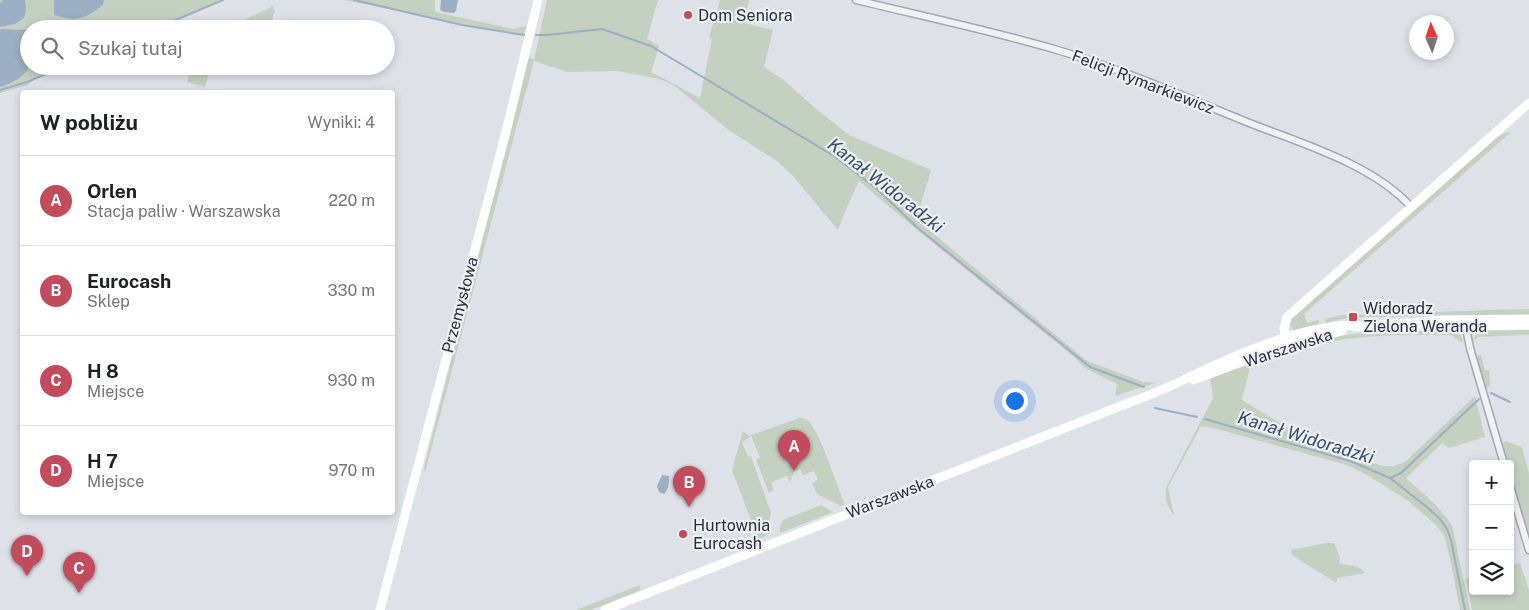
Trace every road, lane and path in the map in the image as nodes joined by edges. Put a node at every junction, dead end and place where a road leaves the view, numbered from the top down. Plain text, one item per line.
1 (538, 0) edge
2 (856, 0) edge
3 (1529, 103) edge
4 (1411, 207) junction
5 (1529, 318) edge
6 (1465, 323) junction
7 (1529, 325) edge
8 (1286, 342) junction
9 (1503, 460) edge
10 (1514, 499) edge
11 (1529, 550) edge
12 (380, 610) edge
13 (605, 610) edge

1 - 12 main road, Przemysłowa
2 - 4 street, Felicji Rymarkiewicz
3 - 4 main road
4 - 8 main road
5 - 6 main road
6 - 7 main road
6 - 8 main road, Warszawska
6 - 9 street
8 - 13 main road, Warszawska
10 - 11 street

